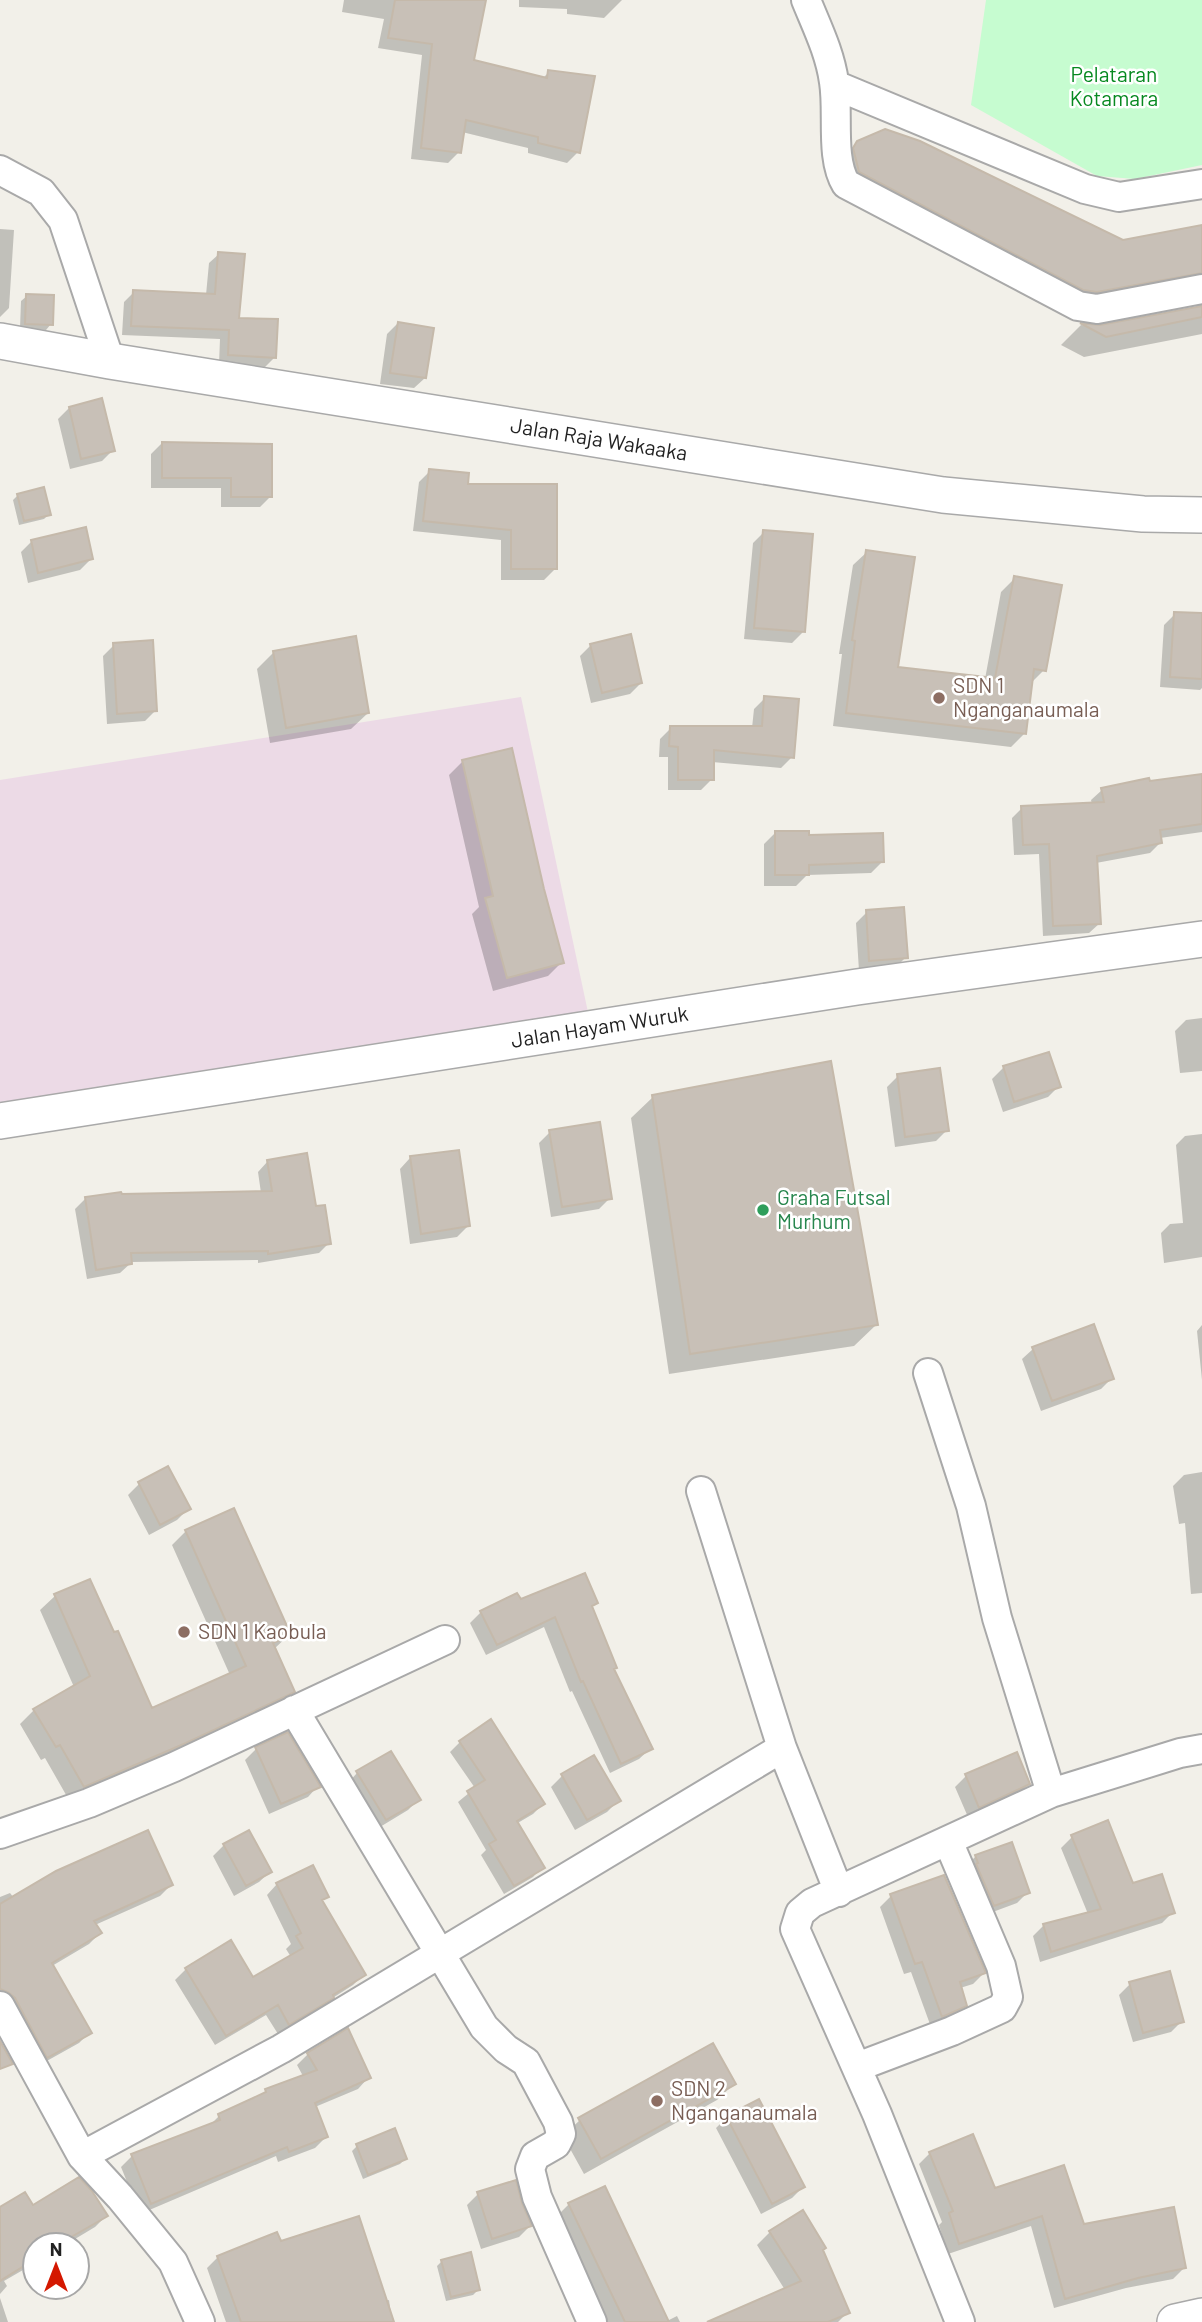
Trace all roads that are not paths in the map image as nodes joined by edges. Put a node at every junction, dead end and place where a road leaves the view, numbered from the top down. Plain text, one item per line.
1 (806, 0) edge
2 (835, 85) junction
3 (0, 170) edge
4 (1202, 184) edge
5 (1202, 289) edge
6 (0, 341) edge
7 (110, 361) junction
8 (1202, 515) edge
9 (1202, 939) edge
10 (0, 1121) edge
11 (928, 1373) dead end
12 (701, 1491) dead end
13 (445, 1640) dead end
14 (294, 1710) junction
15 (782, 1748) junction
16 (1202, 1749) edge
17 (1051, 1793) junction
18 (1, 1830) edge
19 (948, 1841) junction
20 (839, 1892) junction
21 (440, 1954) junction
22 (0, 2006) edge
23 (857, 2067) junction
24 (82, 2155) junction
25 (1202, 2316) edge
26 (200, 2322) edge
27 (592, 2322) edge
28 (960, 2322) edge
29 (1175, 2322) edge

1 - 2 street
2 - 4 street
2 - 5 street
3 - 7 street
6 - 7 street, Jalan Raja Wakaaka
7 - 8 street, Jalan Raja Wakaaka
9 - 10 street, Jalan Hayam Wuruk
11 - 17 street
12 - 15 street
13 - 14 street
14 - 18 street
14 - 21 street
15 - 20 street
15 - 21 street
16 - 17 street
17 - 19 street
19 - 20 street
19 - 23 street
20 - 23 street
21 - 24 street
21 - 27 street
22 - 24 street
23 - 28 street
24 - 26 street
25 - 29 street

